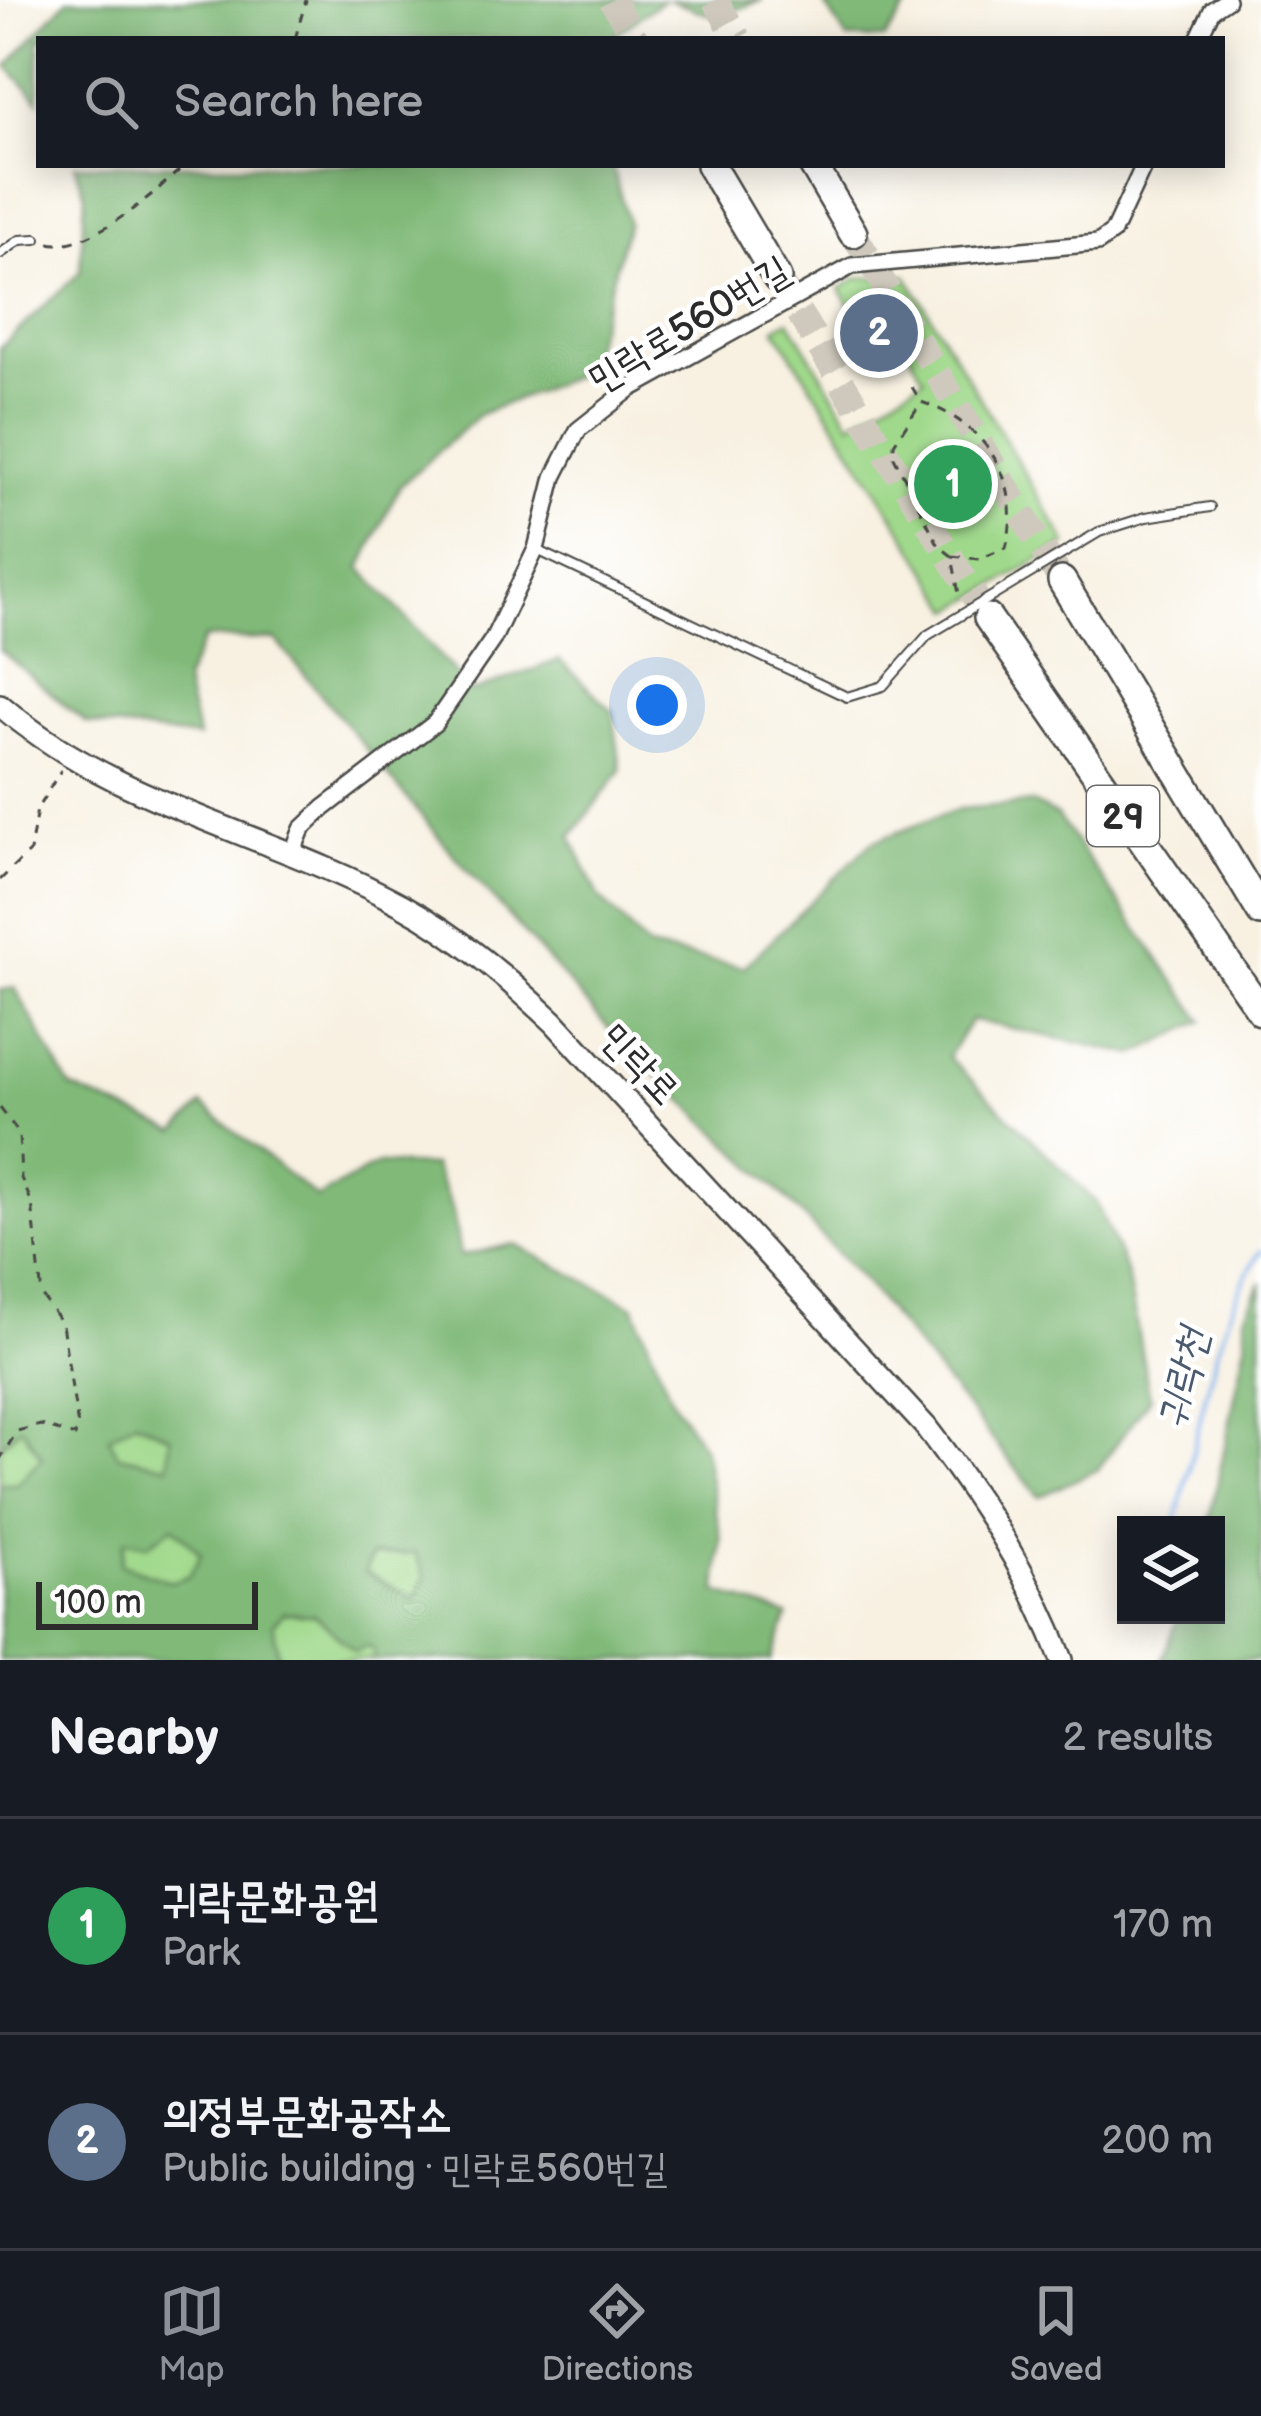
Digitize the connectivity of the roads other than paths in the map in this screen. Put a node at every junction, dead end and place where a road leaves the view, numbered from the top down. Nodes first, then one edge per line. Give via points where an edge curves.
1 (1227, 0) edge
2 (1199, 36) edge
3 (712, 168) edge
4 (815, 168) edge
5 (1143, 168) edge
6 (854, 233) tunnel mouth
7 (36, 239) road end
8 (0, 254) edge
9 (777, 278) tunnel mouth
10 (1210, 507) dead end
11 (536, 549) junction
12 (1063, 581) tunnel mouth
13 (975, 615) junction
14 (0, 705) edge
15 (291, 856) junction
16 (1261, 912) edge
17 (1261, 1011) edge
18 (1062, 1660) edge

1 - 2 street
3 - 9 highway
4 - 6 highway
5 - 11 street, 민락로560번길 via 1113,232 1098,244 853,266 630,389 578,430 554,477
7 - 8 lane
10 - 13 lane via 1099,532
11 - 13 lane via 847,697 883,686 928,635
11 - 15 street, 민락로560번길 via 493,639 435,723 324,808 302,829
12 - 16 highway, 29
13 - 17 highway, 29
14 - 15 main road, 민락로 via 127,790
15 - 18 main road, 민락로 via 442,930 554,1022 925,1426 1012,1552

